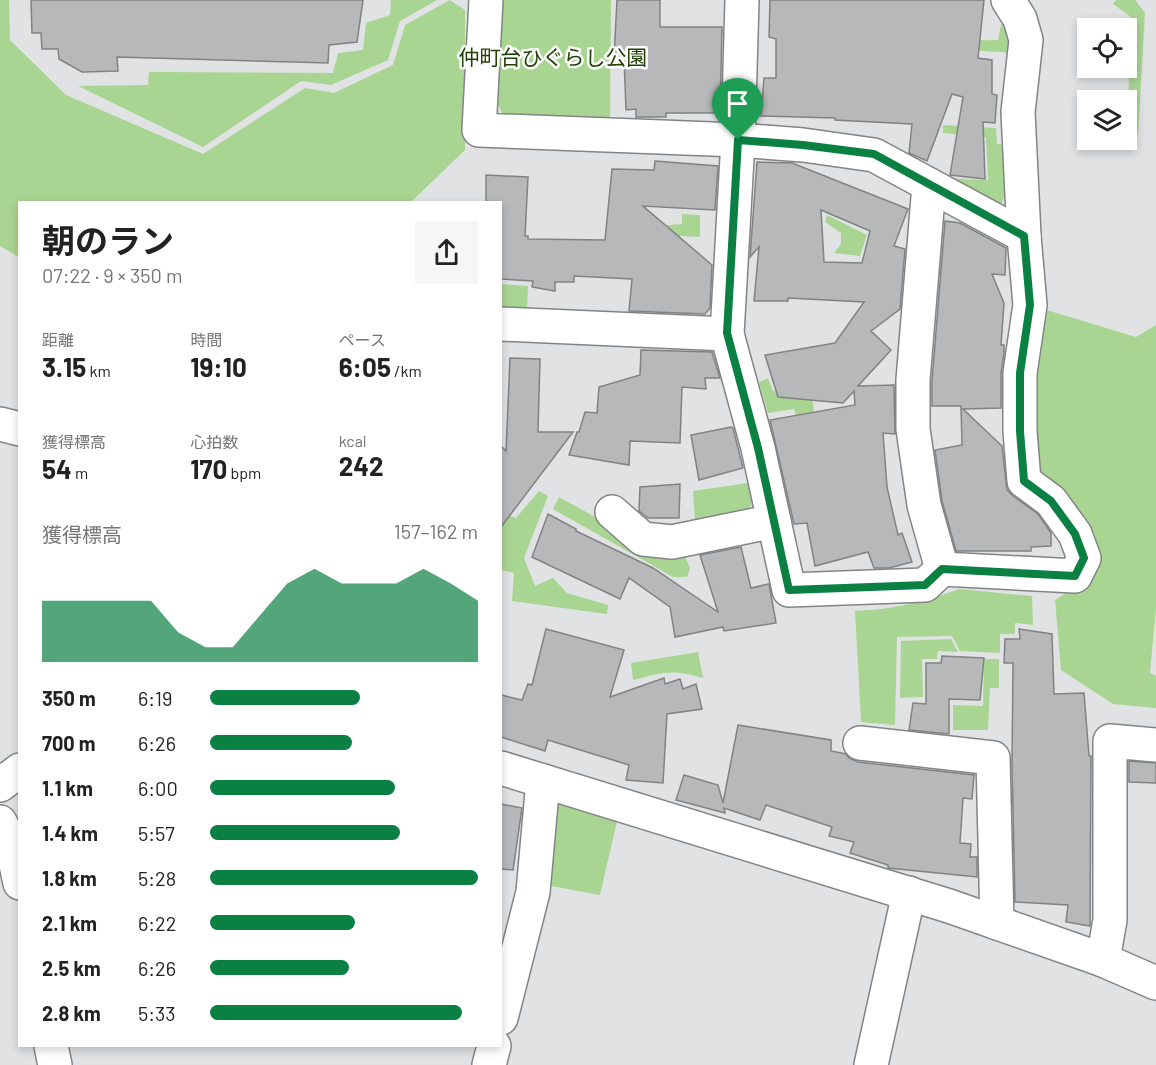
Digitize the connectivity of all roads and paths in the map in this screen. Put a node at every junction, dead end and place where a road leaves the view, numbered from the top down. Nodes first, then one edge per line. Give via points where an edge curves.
1 (486, 0) edge
2 (741, 0) edge
3 (1008, 0) edge
4 (738, 140) junction
5 (929, 185) junction
6 (1024, 236) junction
7 (502, 324) edge
8 (727, 333) junction
9 (0, 424) edge
10 (18, 428) edge
11 (612, 512) dead end
12 (774, 520) junction
13 (942, 569) junction
14 (860, 743) dead end
15 (1156, 745) edge
16 (502, 768) edge
17 (18, 772) edge
18 (543, 782) junction
19 (0, 785) edge
20 (0, 822) edge
21 (18, 874) edge
22 (909, 893) junction
23 (997, 923) junction
24 (1103, 960) junction
25 (1156, 983) edge
26 (502, 1014) edge
27 (51, 1047) edge
28 (494, 1047) edge
29 (55, 1065) edge
30 (489, 1065) edge
31 (871, 1065) edge

1 - 4 street via 476,143
2 - 4 street
3 - 6 street via 1020,19 1026,40 1018,112
4 - 5 street via 874,154
4 - 8 street
5 - 6 street
5 - 13 street via 913,380 913,429 924,504
6 - 13 street via 1030,305 1020,373 1024,481 1051,501 1075,534 1084,558 1075,576
7 - 8 street
8 - 12 street
9 - 10 street
11 - 12 street via 643,539 672,542
12 - 13 street via 789,590 925,585
14 - 23 street via 993,758
15 - 24 street via 1110,741 1110,920
16 - 18 street
17 - 19 street
18 - 22 street
18 - 26 street via 533,892
20 - 21 street via 12,846
22 - 23 street
22 - 31 street
23 - 24 street
24 - 25 street
27 - 29 street
28 - 30 street

